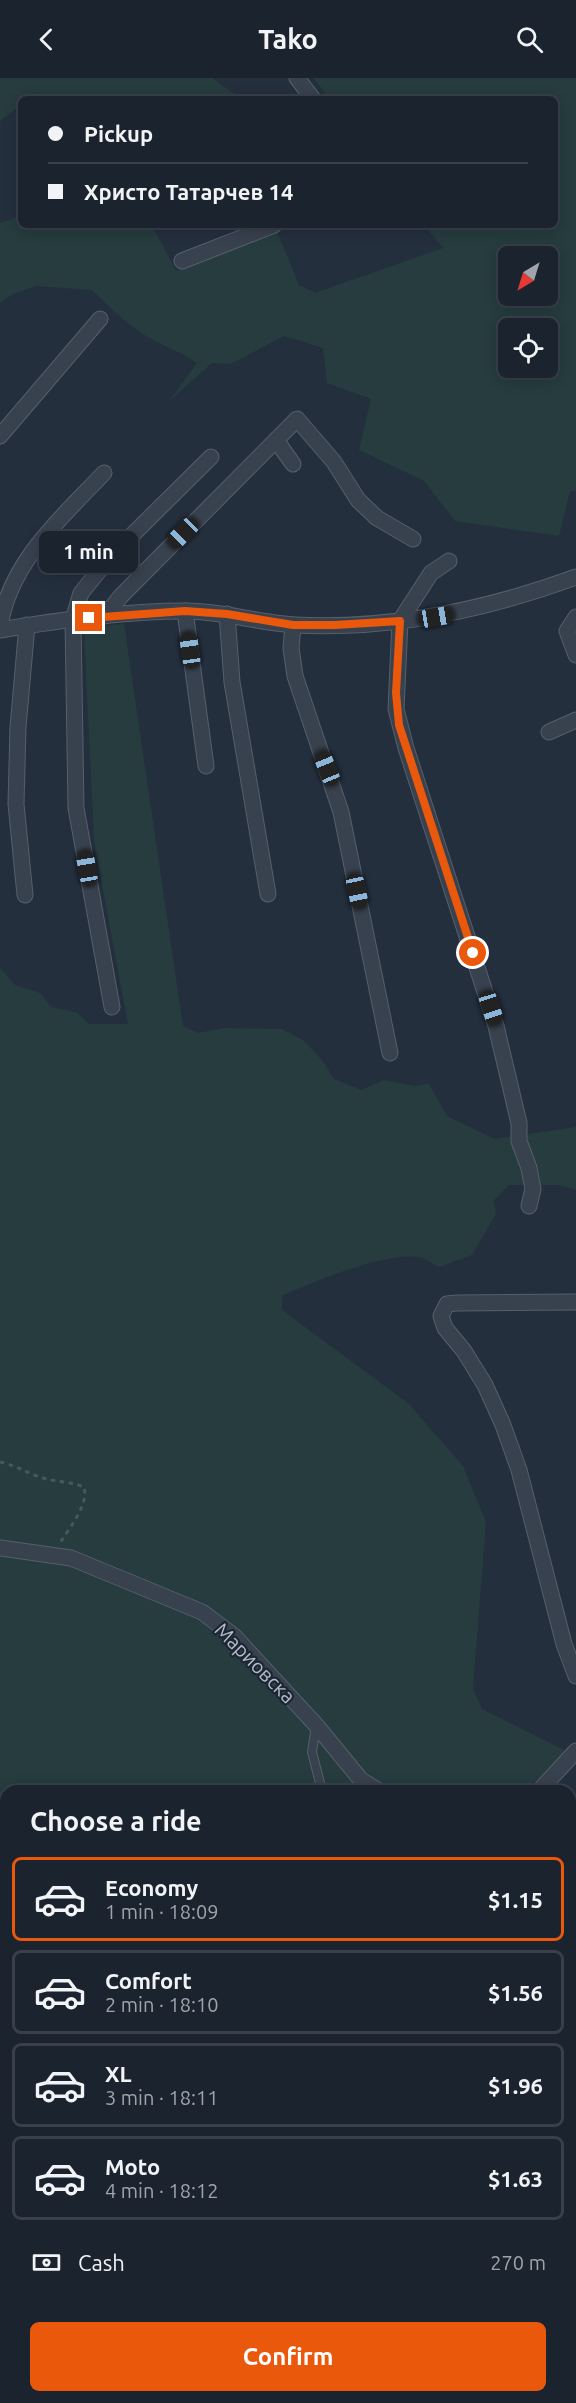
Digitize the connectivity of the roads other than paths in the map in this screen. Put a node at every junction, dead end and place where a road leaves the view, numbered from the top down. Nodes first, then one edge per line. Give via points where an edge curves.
1 (297, 78) edge
2 (311, 96) edge
3 (266, 228) edge
4 (182, 261) dead end
5 (100, 319) dead end
6 (0, 436) edge
7 (276, 440) junction
8 (211, 457) dead end
9 (293, 464) dead end
10 (104, 473) dead end
11 (412, 539) dead end
12 (449, 561) dead end
13 (576, 577) edge
14 (185, 611) junction
15 (227, 614) junction
16 (105, 616) junction
17 (576, 617) edge
18 (73, 620) junction
19 (400, 621) junction
20 (293, 625) junction
21 (27, 626) junction
22 (0, 628) edge
23 (576, 655) edge
24 (576, 720) edge
25 (549, 732) dead end
26 (206, 766) dead end
27 (268, 894) dead end
28 (25, 895) dead end
29 (112, 1007) dead end
30 (390, 1053) dead end
31 (529, 1206) dead end
32 (576, 1302) edge
33 (0, 1548) edge
34 (576, 1676) edge
35 (316, 1725) junction
36 (576, 1751) edge
37 (320, 1785) edge
38 (369, 1785) edge
39 (545, 1785) edge

1 - 2 street
3 - 4 street
5 - 6 street
7 - 9 street
7 - 11 street via 297,419 334,462 358,500 377,518
7 - 16 street
8 - 18 street via 111,555 81,593
10 - 22 street via 50,529 24,563 8,596
12 - 19 street via 431,573
13 - 19 street via 462,612
14 - 15 street
14 - 16 street
14 - 26 street
15 - 20 street
15 - 27 street via 232,682
16 - 18 street
17 - 23 street via 567,631
18 - 21 street
18 - 29 street via 76,808
19 - 20 street
19 - 31 street via 396,693 399,725 496,1026 519,1123 519,1141 533,1189
20 - 30 street via 295,676 341,812
21 - 22 street
21 - 28 street via 16,804
24 - 25 street
32 - 34 street via 447,1304 441,1316 445,1328 485,1385 503,1425
33 - 35 street, Мариовска via 71,1558 202,1612 234,1636
35 - 37 lane via 312,1752
35 - 38 street, Мариовска
36 - 39 street

